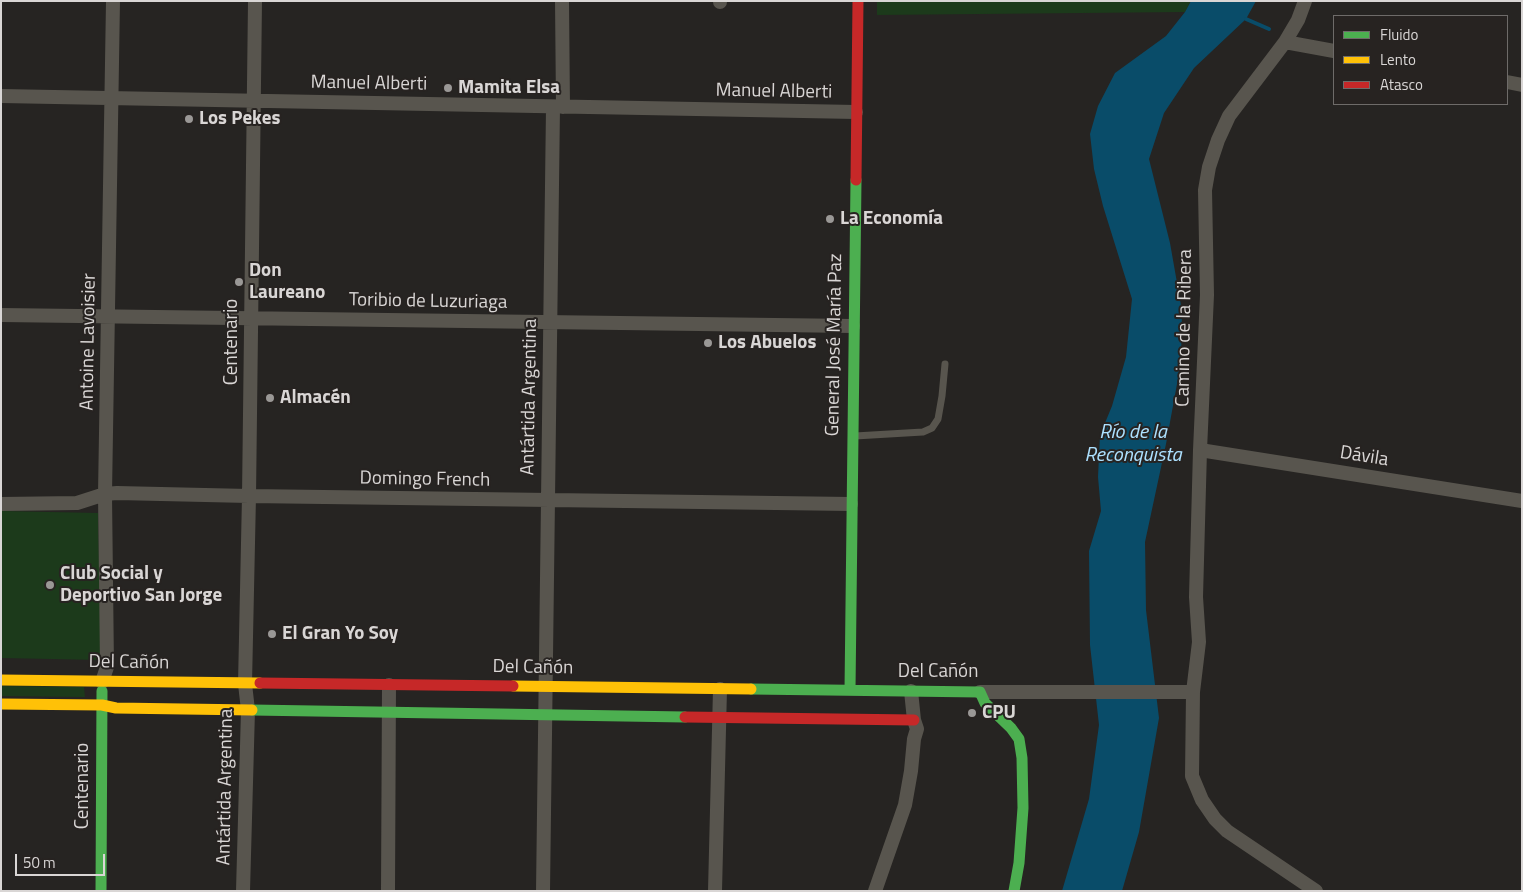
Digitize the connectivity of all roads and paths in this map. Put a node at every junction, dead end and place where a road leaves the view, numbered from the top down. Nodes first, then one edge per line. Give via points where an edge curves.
1 (113, 1) edge
2 (255, 1) edge
3 (562, 1) edge
4 (858, 1) edge
5 (1305, 1) edge
6 (1284, 42) junction
7 (1333, 51) edge
8 (1508, 82) edge
9 (1522, 85) edge
10 (1, 96) edge
11 (111, 98) junction
12 (254, 101) junction
13 (558, 107) junction
14 (856, 112) junction
15 (1, 314) edge
16 (108, 316) junction
17 (252, 318) junction
18 (550, 322) junction
19 (853, 326) junction
20 (945, 364) dead end
21 (852, 436) junction
22 (1200, 450) junction
23 (105, 494) junction
24 (249, 496) junction
25 (548, 500) junction
26 (1522, 501) edge
27 (1, 504) edge
28 (851, 504) junction
29 (1, 680) edge
30 (102, 682) junction
31 (245, 684) junction
32 (389, 686) junction
33 (545, 687) junction
34 (720, 689) junction
35 (850, 690) junction
36 (911, 691) junction
37 (980, 692) junction
38 (1194, 692) junction
39 (1, 704) edge
40 (102, 705) junction
41 (248, 710) junction
42 (389, 713) junction
43 (545, 715) junction
44 (719, 718) junction
45 (914, 720) junction
46 (101, 891) edge
47 (243, 891) edge
48 (388, 891) edge
49 (543, 891) edge
50 (715, 891) edge
51 (875, 891) edge
52 (1014, 891) edge
53 (1316, 891) edge

1 - 11 street, Antoine Lavoisier
2 - 12 street, Centenario
3 - 13 street, Antártida Argentina
4 - 14 street, General José María Paz
5 - 6 street, Camino de la Ribera
6 - 7 street
6 - 22 street, Camino de la Ribera via 1229,116 1209,167 1205,190 1207,295
8 - 9 street
10 - 11 street, Manuel Alberti
11 - 12 street, Manuel Alberti
11 - 16 street, Antoine Lavoisier
12 - 13 street, Manuel Alberti
12 - 17 street, Centenario
13 - 14 street, Manuel Alberti
13 - 18 street, Antártida Argentina
14 - 19 street, General José María Paz
15 - 16 street, Toribio de Luzuriaga
16 - 17 street, Toribio de Luzuriaga
16 - 23 street, Antoine Lavoisier
17 - 18 street, Toribio de Luzuriaga
17 - 24 street, Centenario
18 - 19 street, Toribio de Luzuriaga
18 - 25 street, Antártida Argentina
19 - 21 street, General José María Paz
20 - 21 lane via 938,419 932,428 923,432
21 - 28 street, General José María Paz
22 - 26 street, Dávila
22 - 38 street, Camino de la Ribera via 1196,597 1199,642
23 - 24 street, Domingo French
23 - 27 street, Domingo French via 77,503
23 - 30 street, Antoine Lavoisier via 107,667
24 - 25 street, Domingo French
24 - 31 street, Centenario
25 - 28 street, Domingo French
25 - 33 street, Antártida Argentina
28 - 35 street, General José María Paz
29 - 30 street, Del Cañón
30 - 31 street, Del Cañón
30 - 40 street, Centenario
31 - 32 street, Del Cañón
31 - 41 street, Antártida Argentina
32 - 33 street, Del Cañón
32 - 42 street
33 - 34 street, Del Cañón
33 - 43 street, Antártida Argentina
34 - 35 street, Del Cañón
34 - 44 street
35 - 36 street, Del Cañón
36 - 37 street, Del Cañón
36 - 45 street
37 - 38 street, Del Cañón
37 - 52 street via 985,703 1019,739 1023,808
38 - 53 street, Camino de la Ribera via 1192,776 1202,800 1227,831
39 - 40 street
40 - 41 street via 116,708
40 - 46 street, Centenario
41 - 42 street
41 - 47 street, Antártida Argentina
42 - 43 street
42 - 48 street
43 - 44 street
43 - 49 street, Antártida Argentina
44 - 45 street
44 - 50 street
45 - 51 street via 917,730 905,805

